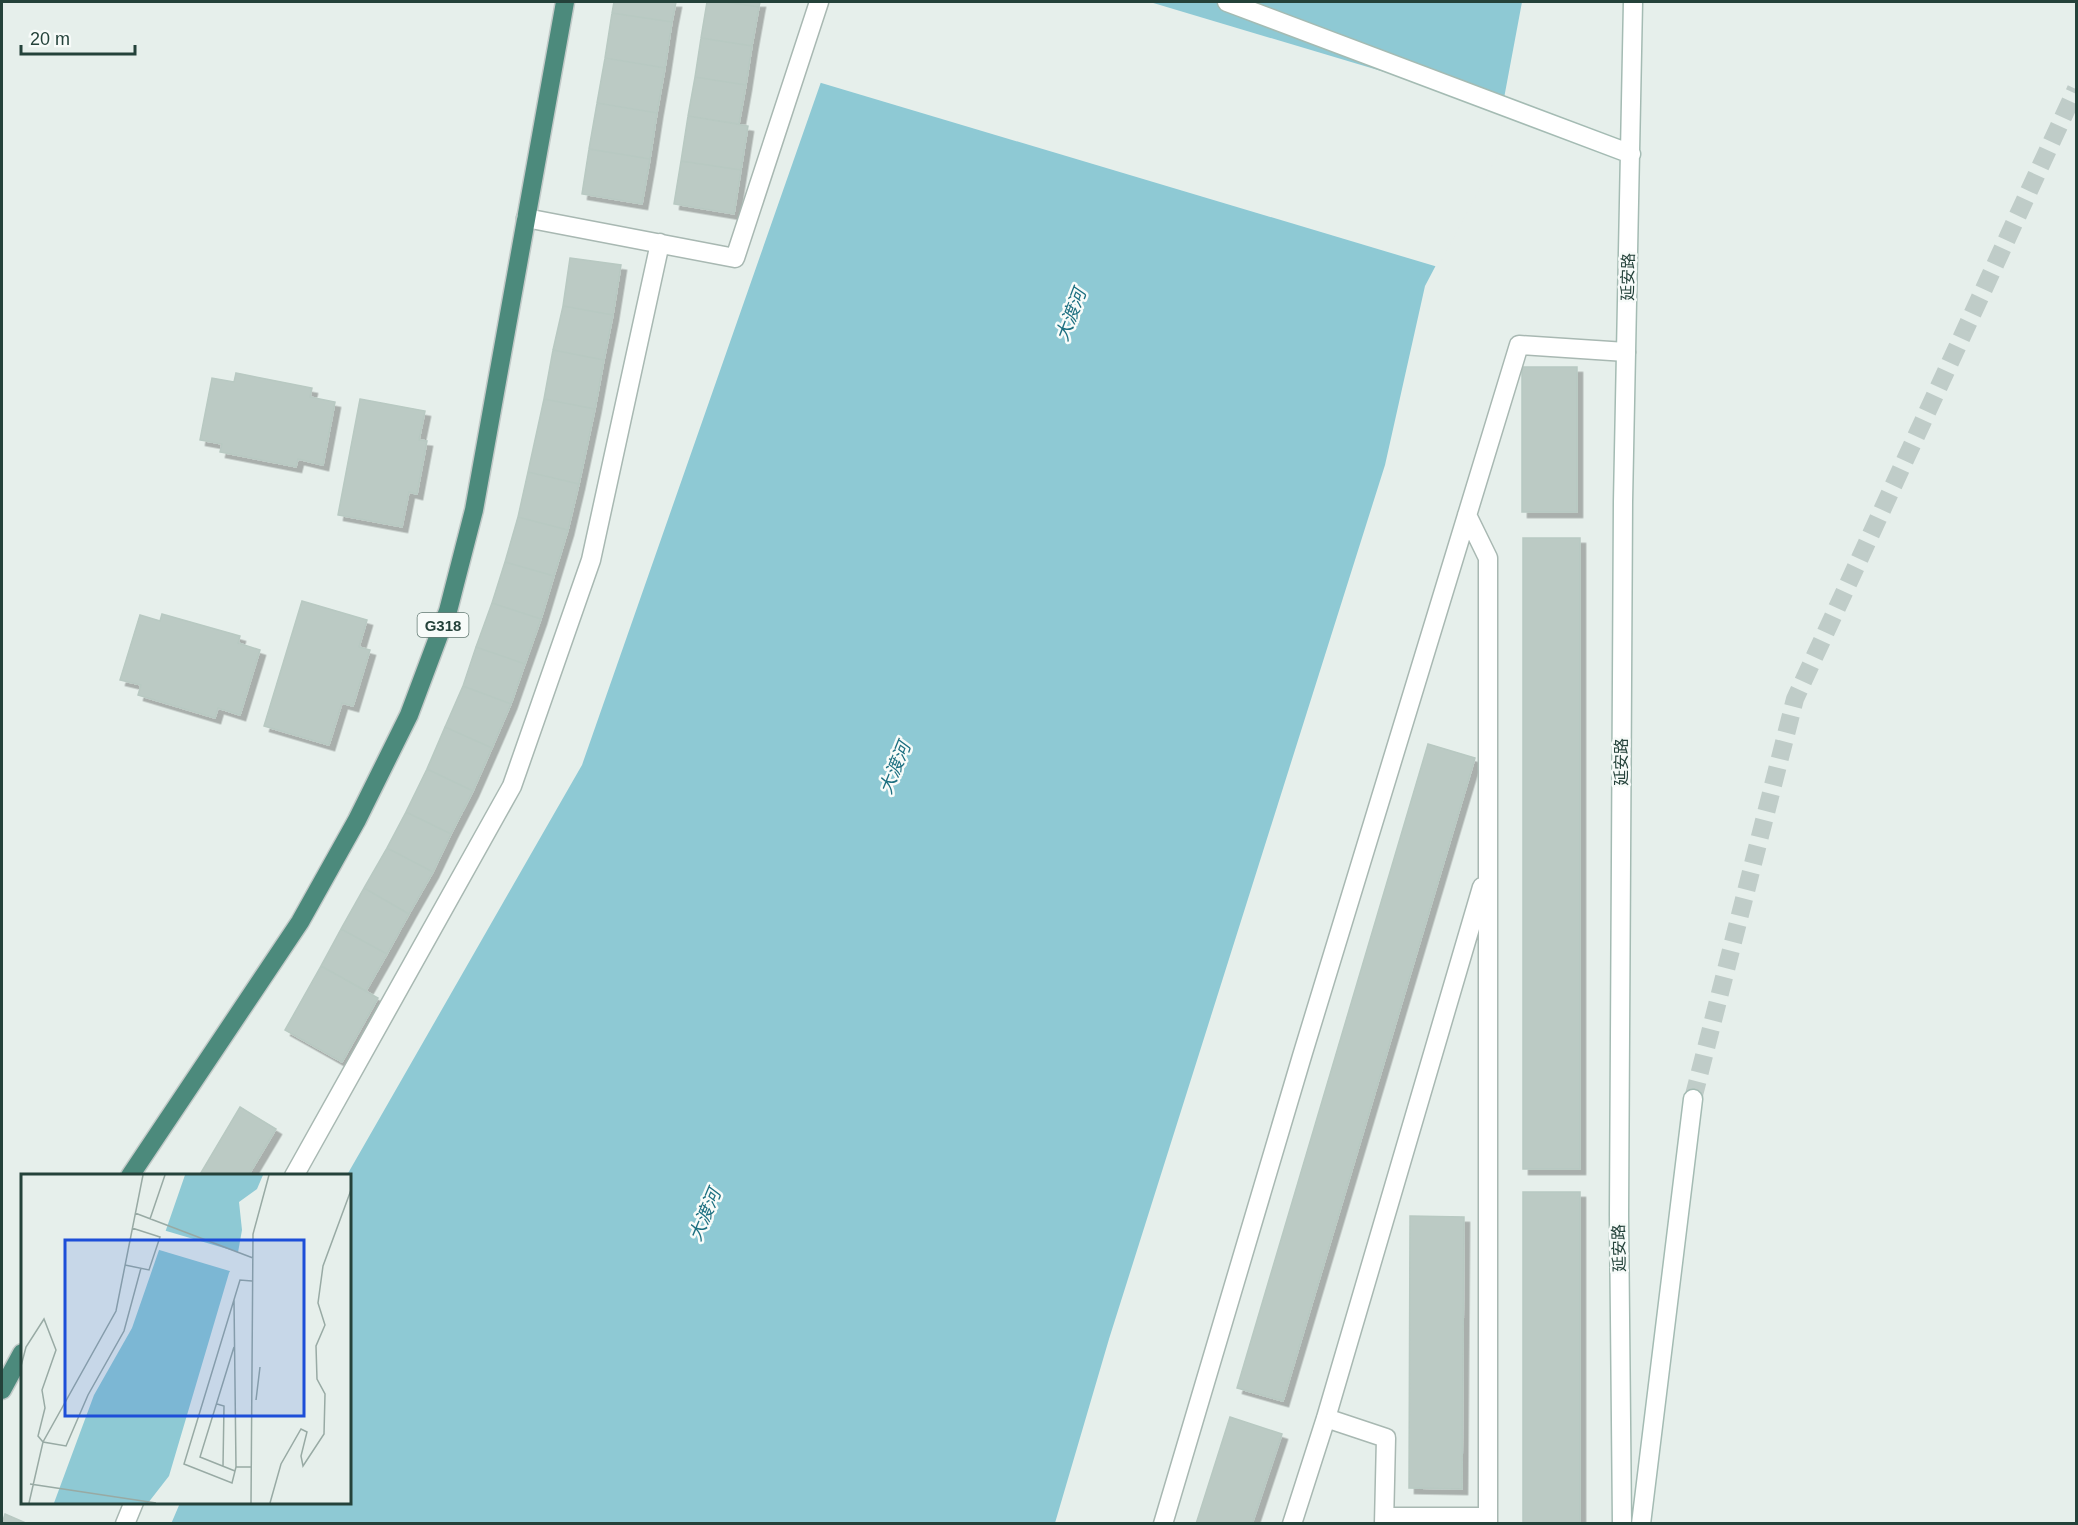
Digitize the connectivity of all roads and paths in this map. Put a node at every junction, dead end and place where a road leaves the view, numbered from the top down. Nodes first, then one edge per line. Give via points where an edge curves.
1 (565, 2) edge
2 (819, 2) edge
3 (1227, 2) edge
4 (1633, 2) edge
5 (1631, 154) junction
6 (526, 218) junction
7 (660, 243) junction
8 (1626, 352) junction
9 (1467, 515) junction
10 (1488, 868) junction
11 (1693, 1099) tunnel mouth
12 (131, 1174) edge
13 (295, 1174) edge
14 (21, 1355) edge
15 (2, 1390) edge
16 (1326, 1418) junction
17 (134, 1504) edge
18 (1384, 1520) edge
19 (1488, 1520) edge
20 (125, 1524) edge
21 (1163, 1524) edge
22 (1292, 1524) edge
23 (1622, 1524) edge
24 (1641, 1524) edge

1 - 6 highway, G318
2 - 7 main road via 735,258
3 - 5 main road
4 - 5 main road, 延安路
5 - 8 main road, 延安路
6 - 7 main road
6 - 12 highway, G318 via 474,510 448,611 409,715 300,922
7 - 13 main road via 591,560 512,786
8 - 9 main road via 1519,345
8 - 23 main road, 延安路 via 1619,1203
9 - 10 main road via 1488,558
9 - 21 main road
10 - 16 main road
10 - 19 main road
11 - 24 main road
14 - 15 highway
16 - 18 main road via 1386,1438
16 - 22 main road
17 - 20 main road
18 - 19 main road

